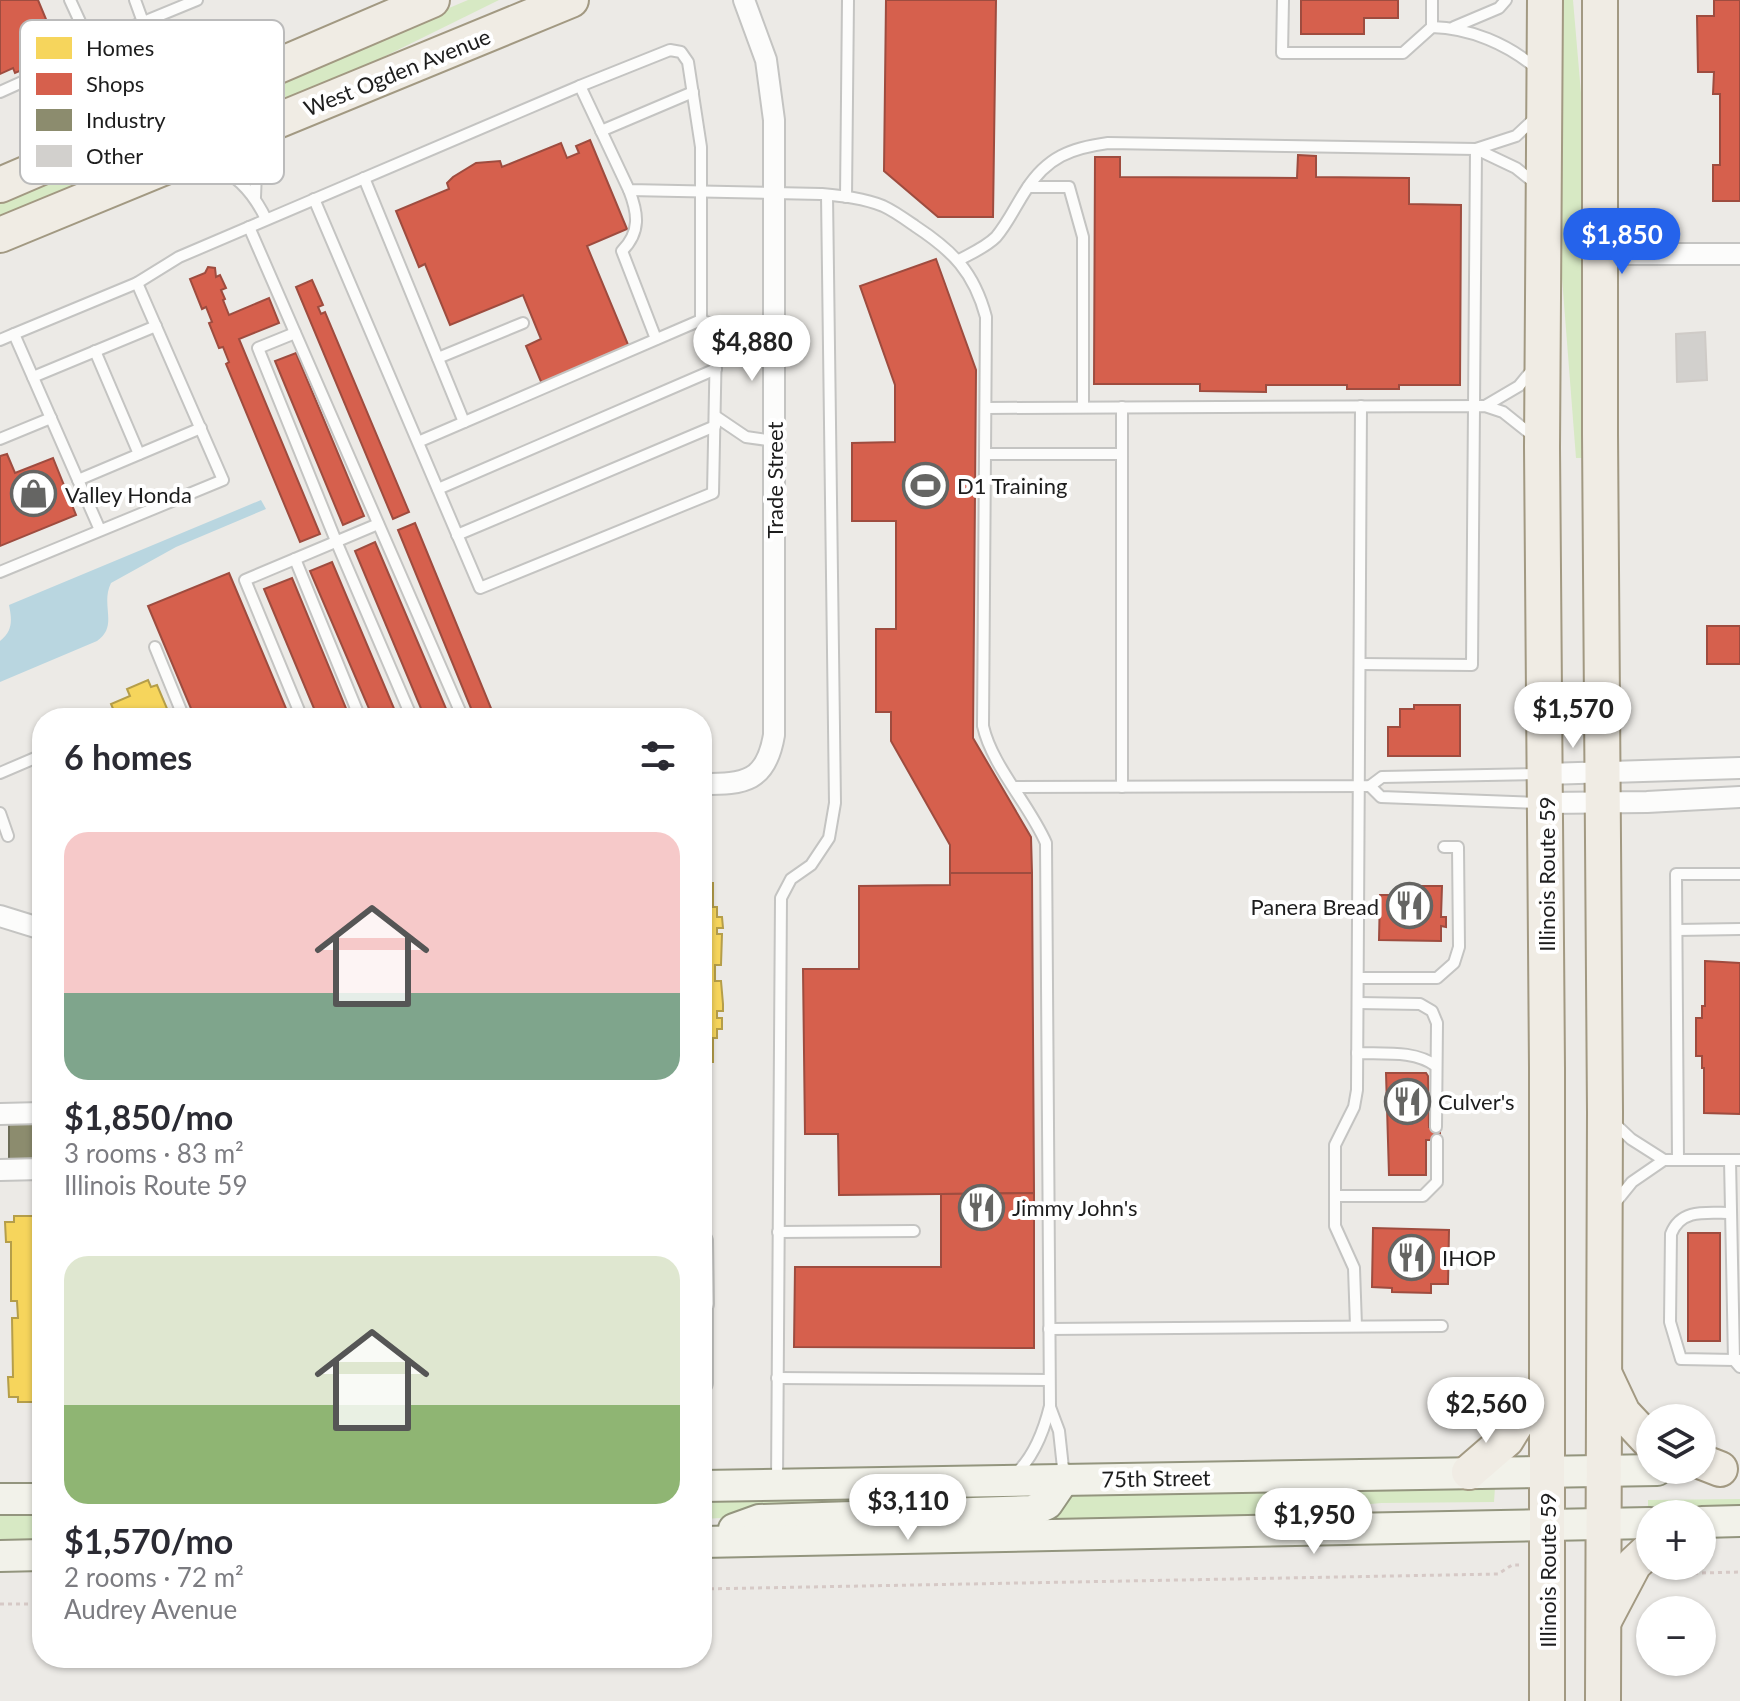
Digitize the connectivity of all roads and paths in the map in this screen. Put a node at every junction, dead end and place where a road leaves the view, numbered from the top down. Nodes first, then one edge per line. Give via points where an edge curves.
1 (70, 0) edge
2 (135, 0) edge
3 (197, 0) edge
4 (432, 0) edge
5 (571, 0) edge
6 (744, 0) edge
7 (848, 0) edge
8 (1283, 0) edge
9 (1432, 0) edge
10 (1506, 0) edge
11 (1545, 0) edge
12 (1600, 0) edge
13 (175, 4) edge
14 (79, 20) edge
15 (142, 20) edge
16 (147, 20) edge
17 (1432, 27) junction
18 (1454, 27) junction
19 (284, 63) edge
20 (20, 83) edge
21 (580, 86) junction
22 (1544, 90) junction
23 (0, 92) edge
24 (693, 92) junction
25 (284, 118) edge
26 (601, 131) junction
27 (1476, 149) junction
28 (20, 176) edge
29 (364, 178) junction
30 (124, 184) edge
31 (241, 184) edge
32 (256, 184) edge
33 (0, 185) edge
34 (1028, 187) junction
35 (629, 190) junction
36 (700, 192) junction
37 (774, 195) junction
38 (827, 195) junction
39 (255, 197) junction
40 (846, 197) junction
41 (1543, 197) junction
42 (314, 199) junction
43 (266, 219) junction
44 (249, 227) junction
45 (0, 235) edge
46 (1601, 254) junction
47 (1740, 254) edge
48 (959, 260) junction
49 (137, 283) junction
50 (701, 320) junction
51 (523, 323) dead end
52 (156, 326) junction
53 (295, 333) junction
54 (14, 334) junction
55 (656, 339) junction
56 (0, 340) edge
57 (1542, 350) junction
58 (95, 351) junction
59 (438, 358) junction
60 (716, 369) junction
61 (33, 377) junction
62 (1361, 406) junction
63 (1479, 406) junction
64 (1083, 407) junction
65 (1122, 407) junction
66 (986, 408) junction
67 (51, 418) junction
68 (715, 421) junction
69 (464, 422) junction
70 (201, 428) junction
71 (0, 439) edge
72 (774, 441) junction
73 (418, 442) junction
74 (1542, 447) junction
75 (139, 454) junction
76 (986, 454) junction
77 (1122, 454) junction
78 (78, 480) junction
79 (438, 489) junction
80 (378, 524) junction
81 (100, 530) junction
82 (457, 535) junction
83 (336, 541) junction
84 (295, 559) junction
85 (0, 572) edge
86 (155, 647) dead end
87 (1360, 664) junction
88 (180, 708) edge
89 (298, 708) edge
90 (356, 708) edge
91 (408, 708) edge
92 (459, 708) edge
93 (32, 763) edge
94 (1740, 768) edge
95 (0, 773) edge
96 (712, 784) edge
97 (1365, 786) junction
98 (1015, 787) junction
99 (1122, 787) junction
100 (1602, 787) junction
101 (1545, 788) junction
102 (1740, 797) edge
103 (0, 813) edge
104 (8, 836) dead end
105 (1444, 847) dead end
106 (1740, 874) edge
107 (0, 916) edge
108 (32, 926) edge
109 (1740, 929) edge
110 (1677, 930) junction
111 (1358, 978) junction
112 (1358, 1003) junction
113 (1357, 1053) junction
114 (1436, 1066) junction
115 (1605, 1112) junction
116 (32, 1113) edge
117 (0, 1114) edge
118 (1436, 1127) dead end
119 (1437, 1140) dead end
120 (1664, 1160) junction
121 (1678, 1160) junction
122 (1735, 1160) edge
123 (32, 1169) edge
124 (0, 1170) edge
125 (1335, 1196) junction
126 (1731, 1213) junction
127 (1605, 1226) junction
128 (914, 1231) dead end
129 (778, 1232) junction
130 (1356, 1326) junction
131 (1442, 1326) dead end
132 (1049, 1329) junction
133 (1738, 1363) edge
134 (1603, 1372) junction
135 (777, 1378) junction
136 (1049, 1380) junction
137 (1547, 1397) junction
138 (1050, 1406) junction
139 (1636, 1427) edge
140 (1636, 1470) edge
141 (1603, 1471) junction
142 (1469, 1472) junction
143 (1547, 1472) junction
144 (1064, 1479) junction
145 (1007, 1481) junction
146 (778, 1485) junction
147 (712, 1486) edge
148 (0, 1499) edge
149 (32, 1499) edge
150 (1740, 1521) edge
151 (1716, 1522) edge
152 (1636, 1523) edge
153 (1546, 1524) junction
154 (1603, 1524) junction
155 (712, 1537) edge
156 (712, 1541) edge
157 (32, 1555) edge
158 (0, 1556) edge
159 (1636, 1564) edge
160 (1512, 1565) dead end
161 (1716, 1569) edge
162 (1740, 1572) edge
163 (712, 1589) edge
164 (0, 1604) edge
165 (32, 1604) edge
166 (1603, 1623) junction
167 (1547, 1701) edge
168 (1603, 1701) edge

1 - 14 lane
2 - 15 lane
3 - 13 lane
4 - 19 main road
5 - 25 main road, West Ogden Avenue
6 - 37 street, Trade Street via 772,91
7 - 40 lane
8 - 17 lane via 1282,53 1403,53
9 - 17 lane
10 - 18 lane
11 - 22 main road, Illinois Route 59
12 - 46 main road
13 - 16 lane
17 - 18 lane
18 - 22 lane via 1509,47
20 - 23 lane
21 - 24 lane via 670,50 681,52 688,62
21 - 26 lane
21 - 29 lane
22 - 27 lane via 1529,126
22 - 41 main road, Illinois Route 59
24 - 26 lane
24 - 36 lane via 701,147
26 - 35 lane
27 - 34 lane via 1108,143 1079,147 1052,161
27 - 41 lane via 1516,168
27 - 63 lane
28 - 33 main road
29 - 42 lane
29 - 59 lane
30 - 45 main road, West Ogden Avenue
31 - 39 lane
32 - 39 lane
34 - 48 lane via 996,236
34 - 64 lane via 1069,187 1083,237
35 - 36 lane
35 - 55 lane via 636,225 622,251
36 - 37 lane
36 - 50 lane
37 - 38 lane
37 - 72 street, Trade Street
38 - 40 lane
38 - 129 lane via 835,803 829,838 811,865 791,879 781,898
39 - 43 lane
40 - 48 lane via 883,206
41 - 57 main road, Illinois Route 59
42 - 43 lane
42 - 73 lane
43 - 44 lane
44 - 49 lane via 179,257
44 - 53 lane
46 - 47 street
46 - 100 main road
48 - 66 lane via 980,293 986,317
49 - 52 lane
49 - 54 lane
50 - 55 lane
50 - 60 lane via 711,324
51 - 59 lane
52 - 58 lane
52 - 70 lane
53 - 80 lane
53 - 83 lane via 258,348
54 - 56 lane
54 - 61 lane
55 - 69 lane
57 - 63 lane via 1519,386
57 - 74 main road, Illinois Route 59
58 - 61 lane
58 - 75 lane
59 - 69 lane
60 - 68 lane
60 - 79 lane
61 - 67 lane
62 - 63 lane
62 - 65 lane
62 - 87 lane
63 - 74 lane via 1517,422
63 - 87 lane via 1472,665
64 - 65 lane
64 - 66 lane
65 - 77 lane
66 - 76 lane
67 - 71 lane
67 - 78 lane
68 - 72 lane via 746,437
68 - 82 lane
68 - 82 lane via 713,493 480,588
69 - 73 lane
70 - 75 lane
70 - 81 lane via 223,480
72 - 96 street, Trade Street via 772,750 763,770 745,782
73 - 79 lane
74 - 101 main road, Illinois Route 59
75 - 78 lane
76 - 77 lane
76 - 98 lane via 983,726
77 - 99 lane
78 - 81 lane
79 - 82 lane
80 - 83 lane
80 - 92 lane
81 - 85 lane
83 - 84 lane
83 - 91 lane
84 - 89 lane via 245,580
84 - 90 lane
86 - 88 lane
87 - 97 lane
93 - 95 lane
94 - 100 street
97 - 99 lane
97 - 101 lane via 1382,777
97 - 101 lane via 1381,797
97 - 111 lane
98 - 99 lane
98 - 132 lane via 1046,843
100 - 101 street
100 - 101 street
100 - 102 street
100 - 115 main road
101 - 137 main road, Illinois Route 59
103 - 104 lane
105 - 111 lane via 1458,847 1459,947 1454,963 1437,978
106 - 110 lane via 1676,874
107 - 108 street
109 - 110 lane
110 - 121 lane
111 - 112 lane
112 - 113 lane
112 - 114 lane via 1420,1004 1432,1011 1437,1023
113 - 114 lane via 1412,1055
113 - 125 lane via 1354,1107 1335,1145
114 - 118 lane
115 - 120 lane via 1631,1139
115 - 127 main road
116 - 117 street
119 - 125 lane via 1437,1182 1423,1196
120 - 121 lane
120 - 127 lane via 1632,1182 1616,1200
121 - 122 lane
122 - 126 lane
123 - 124 street
125 - 130 lane via 1335,1226 1354,1268
126 - 133 lane
126 - 133 lane via 1684,1215 1675,1223 1670,1322 1681,1359
127 - 134 main road
128 - 129 lane
129 - 135 lane
130 - 131 lane
130 - 132 lane
132 - 136 lane
134 - 139 main road
134 - 141 main road
135 - 136 lane
135 - 146 lane
136 - 138 lane
137 - 142 main road via 1522,1414 1506,1440
137 - 143 main road, Illinois Route 59
138 - 144 lane via 1059,1431
138 - 145 lane via 1032,1451
140 - 141 main road, 75th Street
141 - 143 main road, 75th Street
141 - 154 main road
142 - 143 main road, 75th Street
142 - 144 main road, 75th Street
143 - 153 main road, Illinois Route 59
144 - 145 main road, 75th Street
144 - 155 main road via 1047,1504 1032,1511 759,1520
145 - 146 main road, 75th Street
146 - 147 main road, 75th Street
148 - 149 main road
150 - 151 main road
152 - 154 main road
153 - 154 main road
153 - 156 main road
153 - 167 main road, Illinois Route 59
154 - 166 main road
157 - 158 main road
159 - 166 main road
160 - 163 path via 1498,1574
161 - 162 path
164 - 165 path
166 - 168 main road

